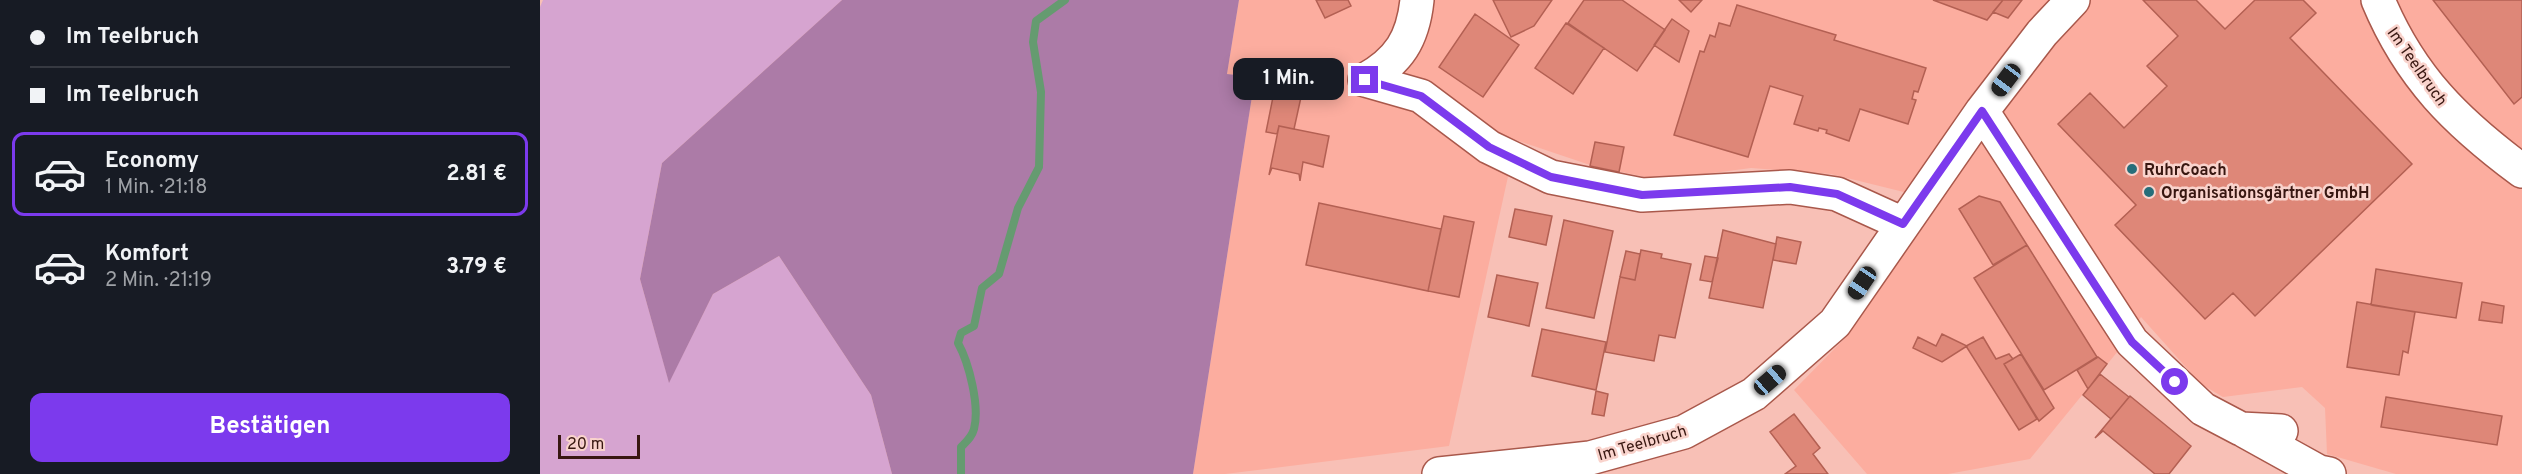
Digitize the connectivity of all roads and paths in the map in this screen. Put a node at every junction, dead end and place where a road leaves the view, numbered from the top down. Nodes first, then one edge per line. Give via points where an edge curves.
1 (1417, 0) edge
2 (2073, 0) edge
3 (2378, 0) edge
4 (1982, 111) junction
5 (2522, 171) edge
6 (1903, 224) junction
7 (2241, 429) junction
8 (2282, 431) dead end
9 (1439, 474) edge
10 (2329, 474) edge

1 - 6 street via 1416,15 1397,57 1387,68 1365,80 1421,96 1489,147 1551,177 1642,195 1790,187 1837,194
2 - 4 street, Im Teelbruch via 2042,33
3 - 5 street, Im Teelbruch via 2393,36 2434,95 2473,134
4 - 6 street, Im Teelbruch
4 - 7 street via 2132,342 2203,409
6 - 9 street, Im Teelbruch via 1835,323 1754,394 1694,427 1590,458
7 - 8 street
7 - 10 street

